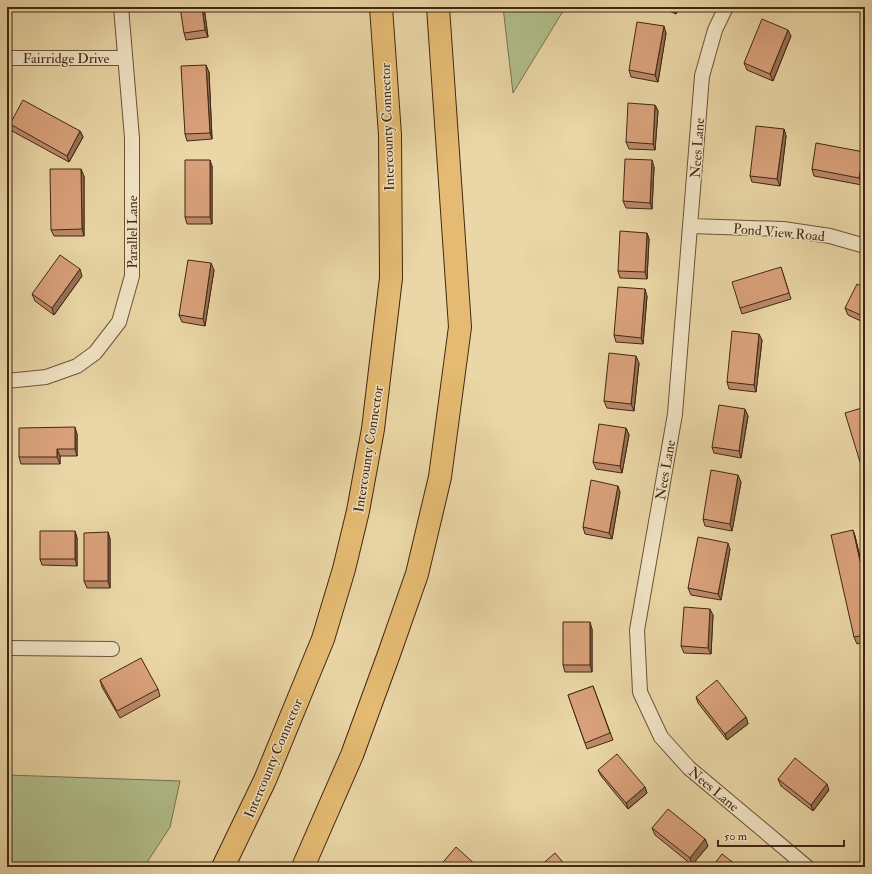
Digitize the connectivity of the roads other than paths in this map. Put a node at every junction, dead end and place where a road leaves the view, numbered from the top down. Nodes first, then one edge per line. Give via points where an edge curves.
1 (121, 7) edge
2 (380, 7) edge
3 (438, 7) edge
4 (726, 7) edge
5 (7, 58) edge
6 (124, 58) junction
7 (691, 226) junction
8 (865, 246) edge
9 (7, 381) edge
10 (7, 648) edge
11 (112, 649) dead end
12 (223, 867) edge
13 (303, 867) edge
14 (807, 867) edge

1 - 6 street, Parallel Lane
2 - 12 highway, Intercounty Connector via 390,135 391,278 374,429 358,512 323,639 265,780
3 - 13 highway via 460,327 440,478 417,574 389,654 352,755
4 - 7 street, Nees Lane via 715,30 702,76
5 - 6 street, Fairridge Drive
6 - 9 street, Parallel Lane via 132,138 132,276 119,322 95,353 77,366 46,377
7 - 8 street, Pond View Road via 783,229 830,236
7 - 14 street, Nees Lane via 675,414 637,630 640,692 661,737 689,768
10 - 11 street

